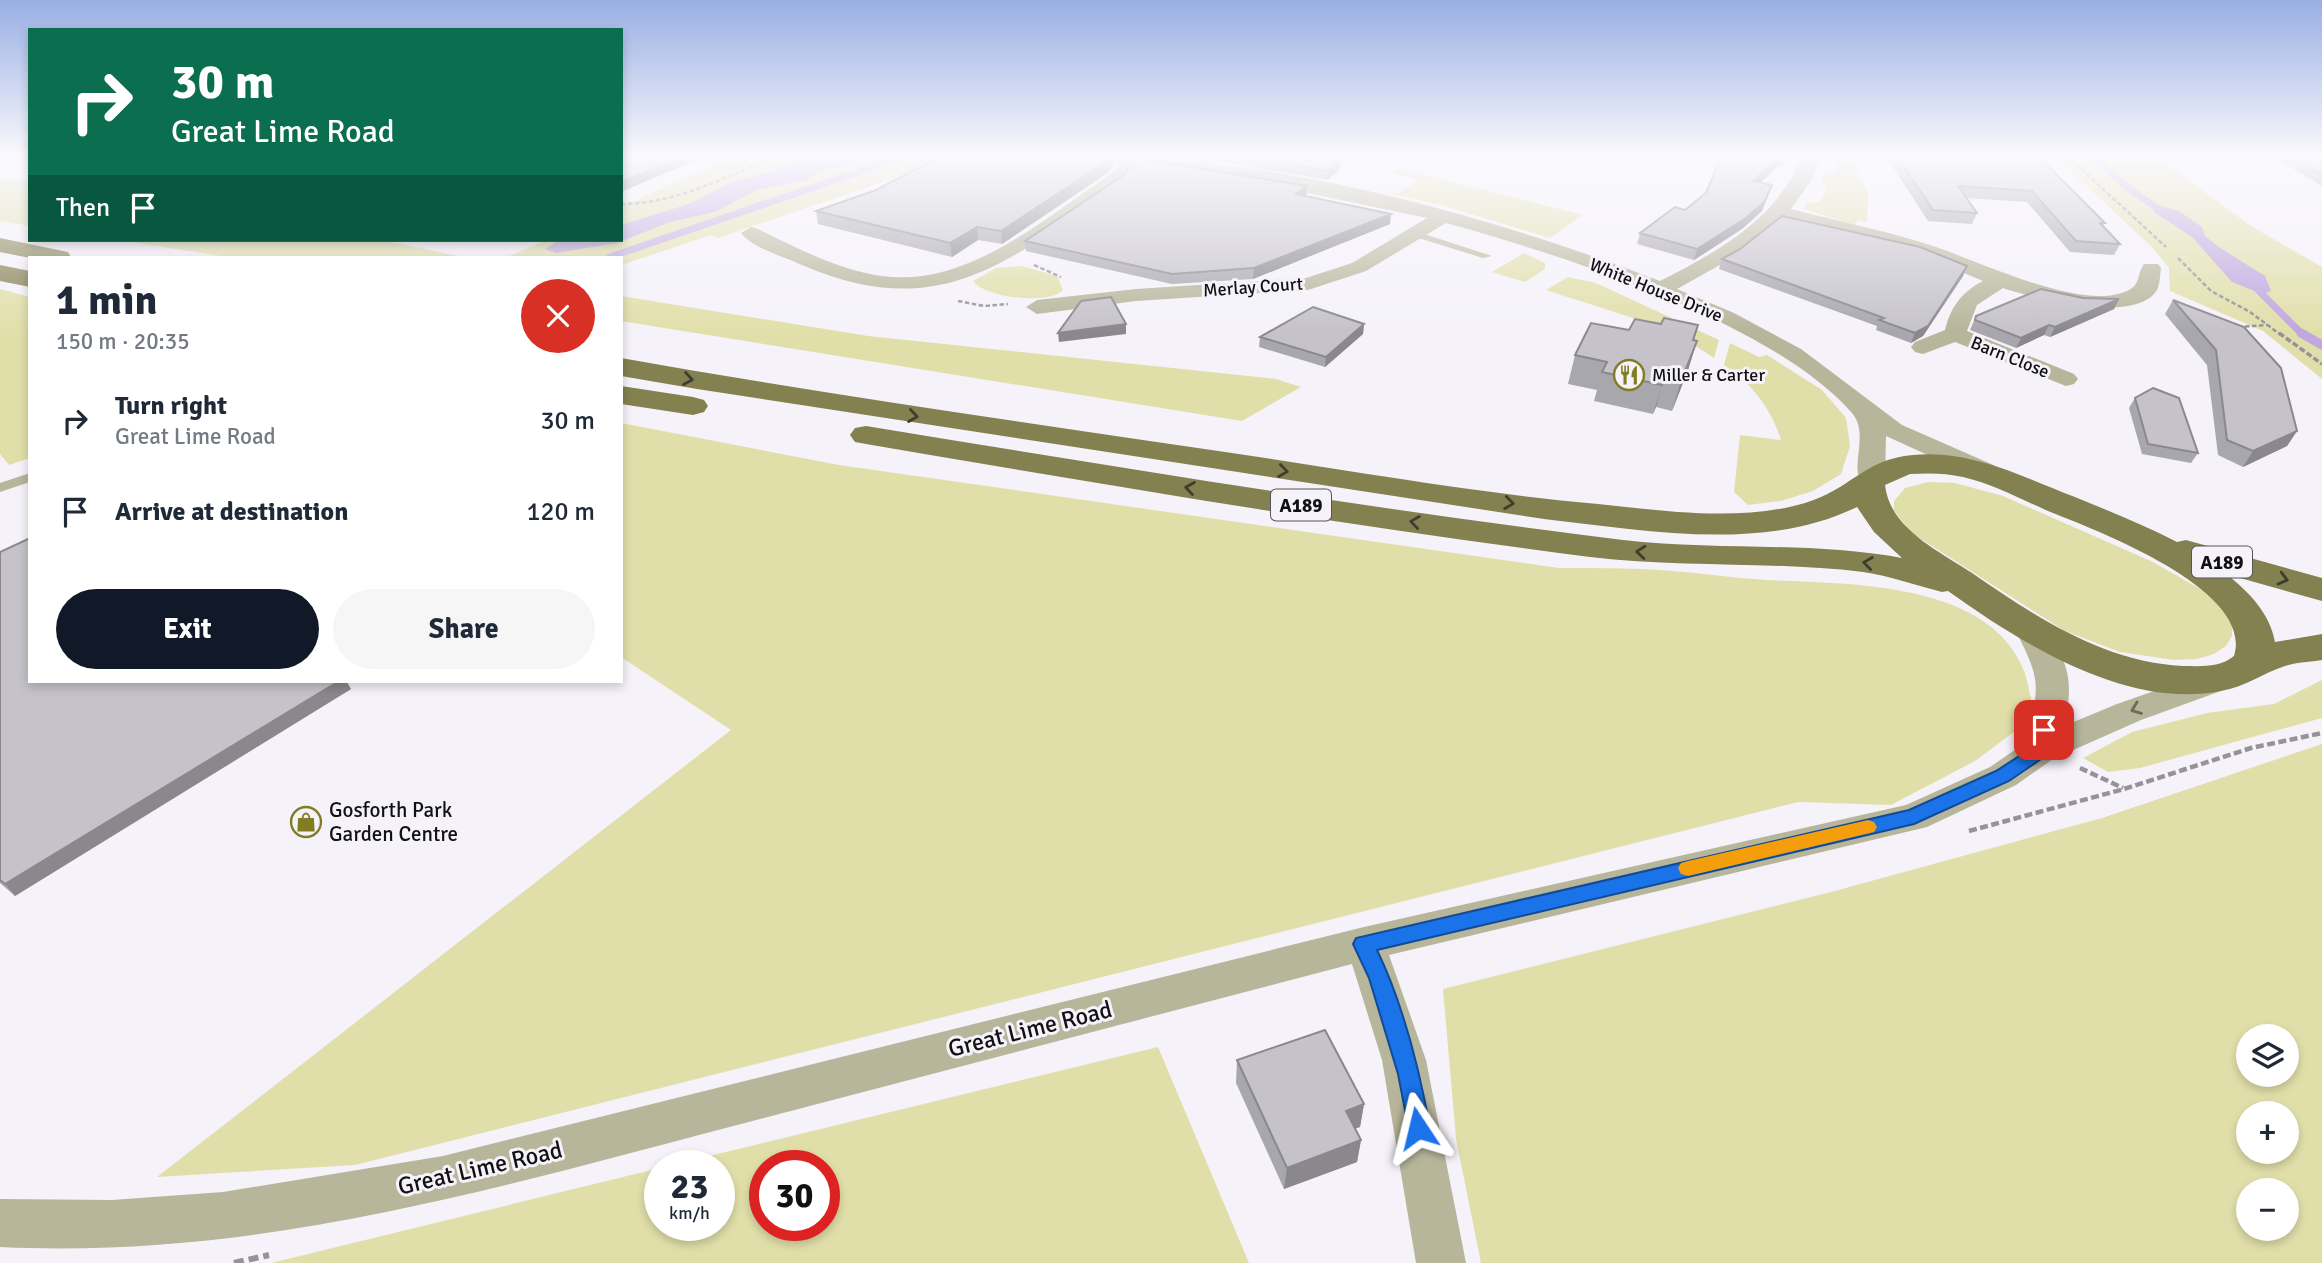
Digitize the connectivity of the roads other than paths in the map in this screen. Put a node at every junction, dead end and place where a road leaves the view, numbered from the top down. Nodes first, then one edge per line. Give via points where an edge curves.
1 (1061, 214) edge
2 (1430, 214) edge
3 (1775, 214) edge
4 (1785, 214) edge
5 (1443, 217) junction
6 (751, 233) dead end
7 (1415, 234) junction
8 (0, 244) edge
9 (854, 253) dead end
10 (54, 256) edge
11 (1487, 256) dead end
12 (825, 267) junction
13 (2151, 268) dead end
14 (0, 273) edge
15 (28, 279) edge
16 (1078, 281) dead end
17 (2000, 281) junction
18 (1660, 289) junction
19 (1089, 300) junction
20 (1037, 307) dead end
21 (1955, 334) junction
22 (1923, 347) dead end
23 (623, 367) edge
24 (2066, 379) dead end
25 (623, 395) edge
26 (1866, 413) junction
27 (28, 478) edge
28 (1870, 482) junction
29 (2019, 486) junction
30 (0, 488) edge
31 (2124, 530) junction
32 (2322, 590) edge
33 (1980, 596) junction
34 (2030, 628) junction
35 (2322, 647) edge
36 (2236, 672) junction
37 (2041, 750) junction
38 (1364, 944) junction
39 (0, 1223) edge
40 (1441, 1263) edge

1 - 12 street via 968,272 925,282 886,283
2 - 5 street, White House Drive
3 - 18 street via 1727,251
4 - 17 street via 1924,250
5 - 7 street, Merlay Court
5 - 18 street, White House Drive
6 - 12 street
7 - 11 lane
7 - 19 street, Merlay Court via 1359,267 1308,284
8 - 10 main road
9 - 12 street
13 - 17 street via 2147,288 2152,296 2114,300 2073,297
14 - 15 main road
16 - 19 street
17 - 21 street, Barn Close via 1966,300
18 - 26 street, White House Drive via 1726,318 1805,362
19 - 20 street, Merlay Court
21 - 22 street, Barn Close
21 - 24 street, Barn Close
23 -> 28 main road, A189 via 903,414 1599,514 1712,522 1781,518 1836,503
33 -> 25 main road, A189 via 1934,577 1879,565 1632,552 1506,536
26 - 28 street via 1874,441
26 - 29 street, White House Drive
27 - 30 lane
28 - 29 main road via 1890,469 1932,465 1964,468
28 - 33 main road via 1874,507 1887,526
29 - 31 main road
31 -> 32 main road, A189
31 - 36 main road via 2205,576 2247,616 2255,655
33 - 34 main road
34 - 36 main road via 2076,653 2135,673 2187,679
34 - 37 street via 2049,663 2055,694
35 - 36 main road via 2278,654
36 -> 37 street, Great Lime Road
37 - 38 street, Great Lime Road via 2003,776 1914,817
38 - 39 street, Great Lime Road via 443,1179 201,1221 90,1227
38 - 40 street via 1380,978 1409,1074

